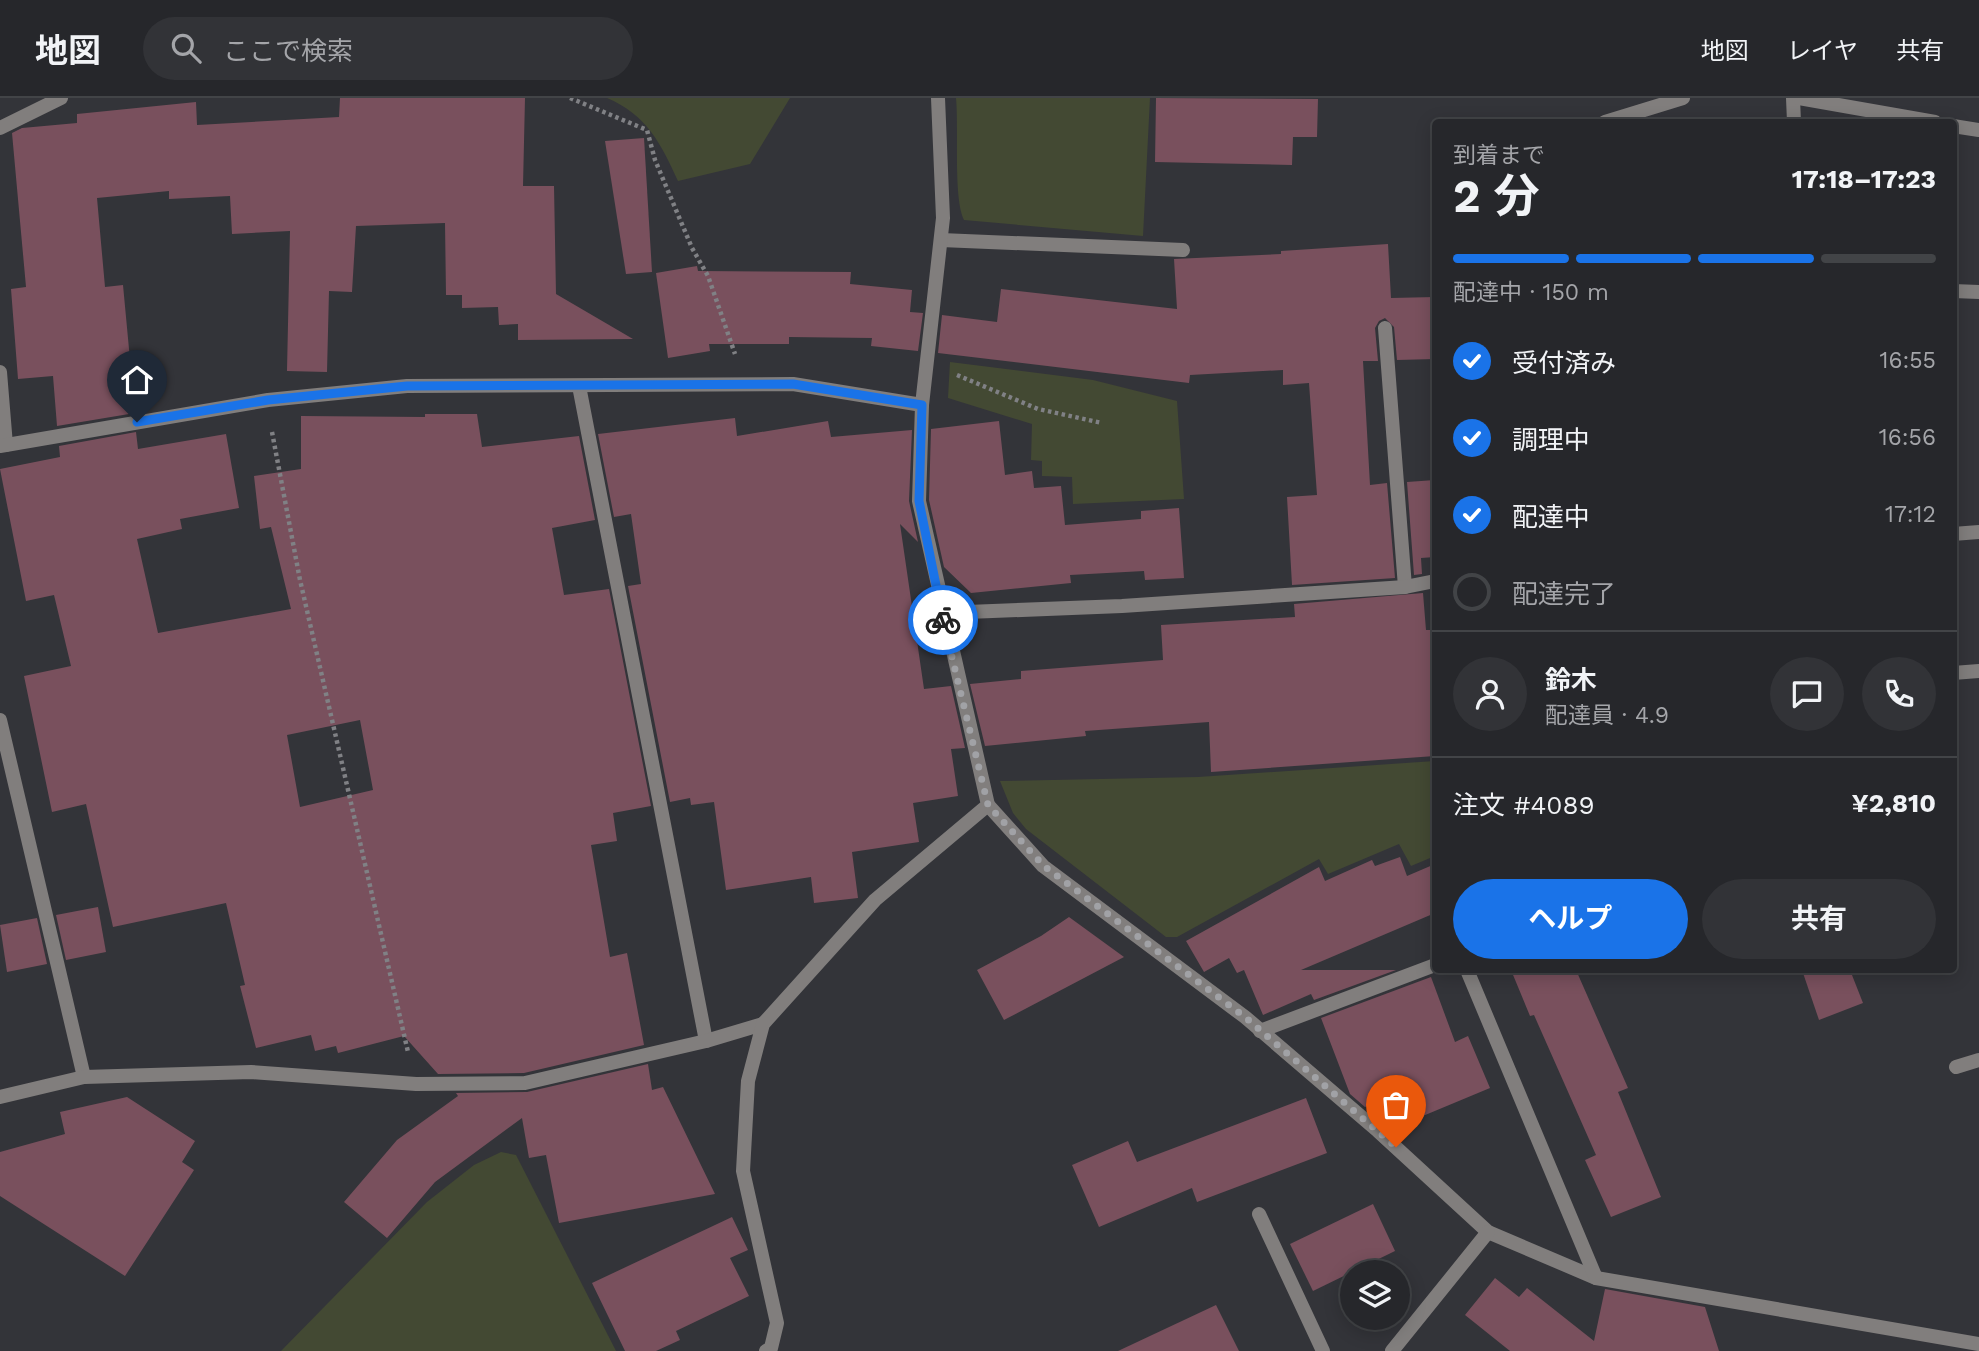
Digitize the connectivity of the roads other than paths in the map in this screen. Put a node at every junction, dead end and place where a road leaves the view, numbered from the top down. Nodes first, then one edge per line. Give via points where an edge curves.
1 (61, 98) edge
2 (938, 98) edge
3 (1683, 98) edge
4 (1793, 98) edge
5 (1799, 98) edge
6 (1615, 119) edge
7 (1794, 119) edge
8 (1918, 119) edge
9 (1957, 127) edge
10 (0, 128) edge
11 (1979, 130) edge
12 (941, 240) junction
13 (1183, 250) dead end
14 (1957, 291) edge
15 (1979, 292) edge
16 (1385, 328) dead end
17 (0, 372) edge
18 (579, 386) junction
19 (922, 405) junction
20 (3, 446) edge
21 (1979, 532) edge
22 (1957, 534) edge
23 (1432, 582) edge
24 (1405, 587) junction
25 (942, 613) junction
26 (1979, 671) edge
27 (1957, 673) edge
28 (0, 720) edge
29 (988, 805) junction
30 (1432, 966) edge
31 (1468, 973) edge
32 (763, 1024) junction
33 (1260, 1031) junction
34 (706, 1041) junction
35 (1979, 1060) edge
36 (1956, 1067) dead end
37 (84, 1077) junction
38 (0, 1097) edge
39 (1259, 1214) dead end
40 (1488, 1232) junction
41 (1596, 1278) junction
42 (1979, 1344) edge
43 (766, 1351) edge
44 (1323, 1351) edge
45 (1392, 1351) edge

1 - 10 street
2 - 12 street
3 - 6 street
4 - 7 street
5 - 8 street
9 - 11 street
12 - 13 street
12 - 19 street
14 - 15 street
16 - 24 street
17 - 20 street
18 - 19 street via 793,384
18 - 20 street via 407,386 268,400
18 - 34 street
19 - 25 street via 919,501
21 - 22 street
23 - 24 street
24 - 25 street
25 - 29 street
26 - 27 street
28 - 37 street
29 - 32 street via 875,900
29 - 33 street via 1044,866
30 - 33 street
31 - 41 street
32 - 34 street
32 - 43 street via 748,1081 743,1171 777,1324
33 - 40 street
34 - 37 street via 525,1083 416,1084 251,1072
35 - 36 street
37 - 38 street
39 - 44 street
40 - 41 street
40 - 45 street
41 - 42 street

